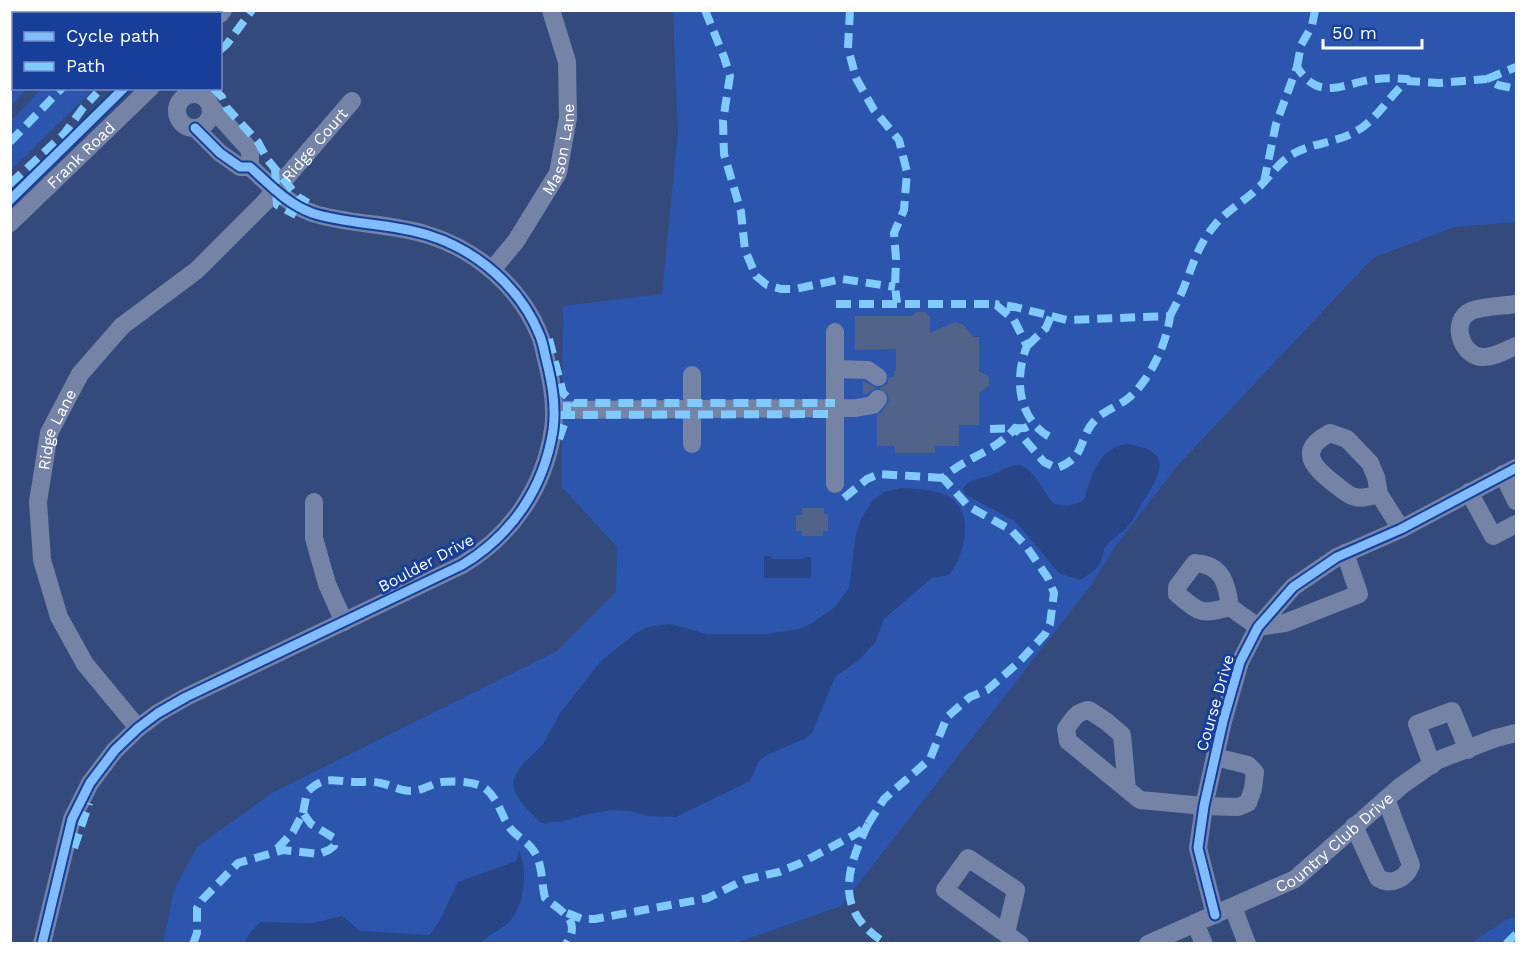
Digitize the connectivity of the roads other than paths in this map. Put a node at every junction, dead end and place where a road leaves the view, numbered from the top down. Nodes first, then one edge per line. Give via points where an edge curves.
1 (551, 10) edge
2 (148, 90) edge
3 (176, 94) edge
4 (352, 100) dead end
5 (212, 108) junction
6 (195, 128) junction
7 (250, 167) junction
8 (276, 190) junction
9 (10, 223) edge
10 (492, 270) junction
11 (1516, 304) edge
12 (835, 332) dead end
13 (1516, 346) edge
14 (836, 369) junction
15 (692, 375) dead end
16 (878, 377) dead end
17 (878, 399) dead end
18 (836, 408) junction
19 (692, 409) junction
20 (555, 410) junction
21 (692, 444) dead end
22 (1510, 471) edge
23 (836, 484) dead end
24 (1469, 492) junction
25 (1378, 494) dead end
26 (1516, 501) edge
27 (314, 502) dead end
28 (1516, 524) edge
29 (1401, 529) junction
30 (1345, 553) junction
31 (1230, 608) dead end
32 (344, 622) junction
33 (1258, 627) junction
34 (138, 728) junction
35 (1516, 733) edge
36 (1468, 750) junction
37 (1215, 757) junction
38 (1432, 765) junction
39 (1126, 789) dead end
40 (1386, 799) junction
41 (1204, 806) junction
42 (1354, 826) junction
43 (1233, 907) junction
44 (1215, 915) junction
45 (1195, 924) junction
46 (42, 944) edge
47 (1148, 944) edge
48 (1204, 944) edge
49 (1247, 944) edge

1 - 10 street, Mason Lane via 567,62 568,118 558,173 516,242
2 - 9 street, Frank Road
3 - 5 street, Boulder Drive via 202,95
3 - 6 street, Boulder Drive via 178,118 186,127
4 - 8 street, Ridge Court
5 - 6 street via 207,123
5 - 7 street, Boulder Drive via 250,150
6 - 7 street, Boulder Drive via 220,153 240,167
7 - 8 street, Boulder Drive
8 - 10 street, Boulder Drive via 313,213 438,238
8 - 34 street, Ridge Lane via 197,270 122,326 80,374 49,433 38,502 42,560 59,617 85,664
10 - 20 street, Boulder Drive via 518,298 540,337 554,390
11 - 13 street via 1472,310 1460,321 1459,329 1469,351 1476,356 1485,357
12 - 14 street
14 - 16 street via 868,370
14 - 18 street
15 - 19 street
17 - 18 street via 867,407
18 - 19 street
18 - 23 street
19 - 20 street
19 - 21 street
20 - 32 street, Boulder Drive via 551,442 539,481 504,532 462,565
22 - 24 street, Course Drive
22 - 26 street
24 - 28 street via 1493,536
24 - 29 street, Course Drive
25 - 29 street
27 - 32 street via 314,538 327,584
29 - 30 street, Course Drive
30 - 33 street, Course Drive via 1293,587
30 - 33 street via 1359,594 1285,623
31 - 33 street
32 - 34 street, Boulder Drive via 186,697
33 - 37 street, Course Drive via 1240,662
34 - 46 street, Boulder Drive via 90,783 72,819
35 - 36 street, Country Club Drive
36 - 38 street, Country Club Drive
36 - 38 street via 1452,711 1417,724
37 - 41 street, Course Drive
37 - 41 street via 1248,765 1255,772 1253,789 1248,803 1238,807
38 - 40 street, Country Club Drive
39 - 41 street via 1140,800
40 - 42 street, Country Club Drive
40 - 42 street via 1411,865 1407,875 1389,882 1378,878
41 - 44 street, Course Drive via 1198,848
42 - 43 street, Country Club Drive via 1295,879
43 - 44 street, Country Club Drive
43 - 49 street
44 - 45 street, Country Club Drive
45 - 47 street, Country Club Drive
45 - 48 street

